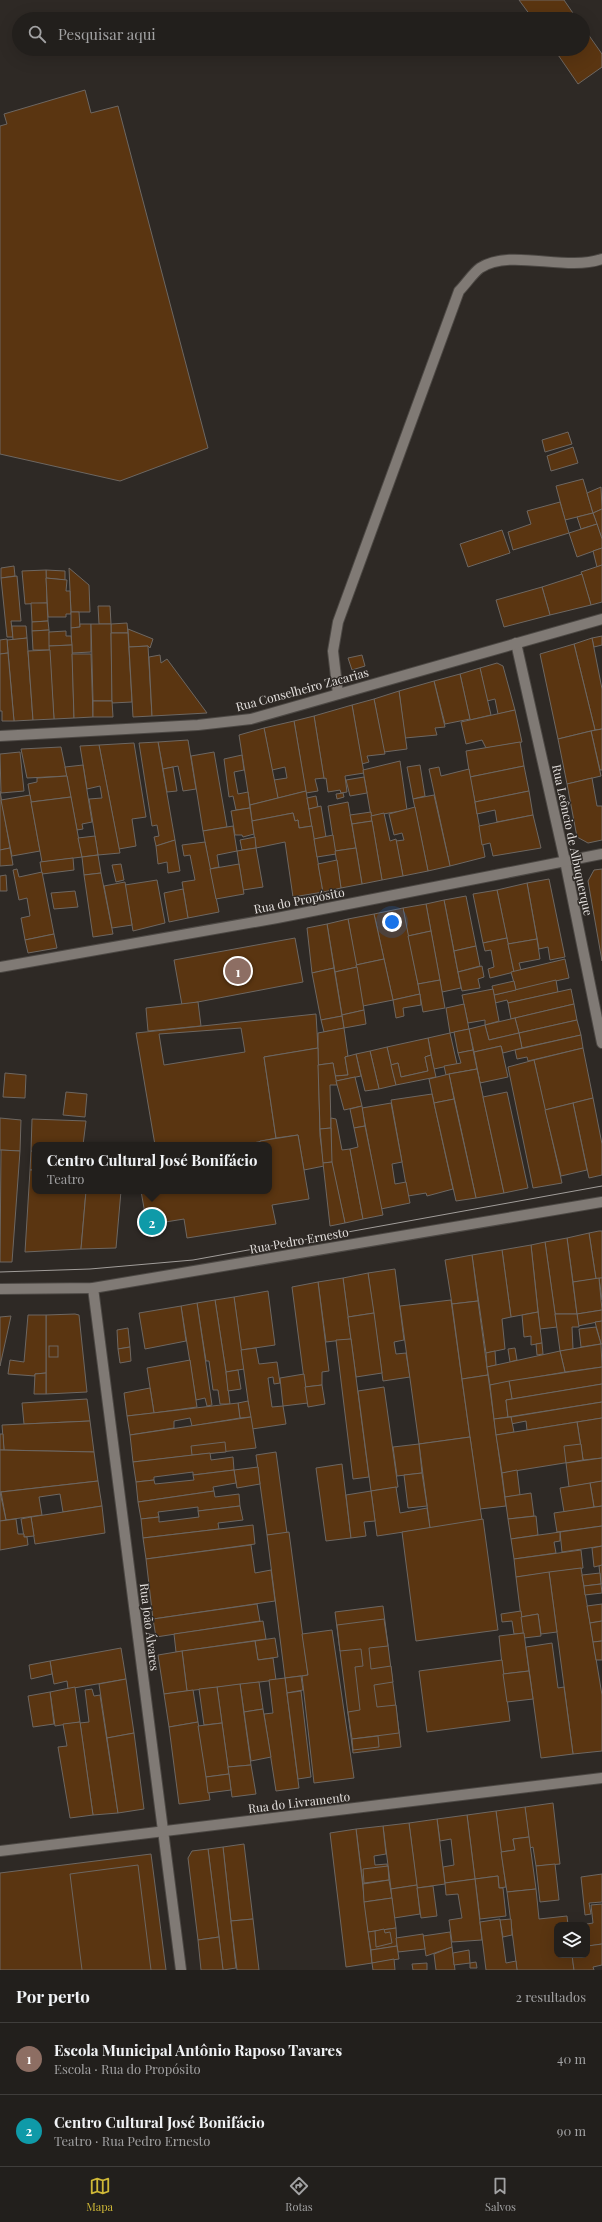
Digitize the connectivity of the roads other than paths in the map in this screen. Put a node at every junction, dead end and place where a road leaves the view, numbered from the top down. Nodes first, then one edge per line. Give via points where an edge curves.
1 (602, 259) edge
2 (602, 619) edge
3 (516, 643) junction
4 (338, 694) junction
5 (0, 736) edge
6 (602, 854) edge
7 (565, 861) junction
8 (0, 967) edge
9 (602, 1044) edge
10 (602, 1202) edge
11 (93, 1288) junction
12 (0, 1289) edge
13 (602, 1778) edge
14 (163, 1832) junction
15 (0, 1851) edge
16 (181, 1970) edge

1 - 4 street via 590,263 568,264 503,260 480,268 459,291 338,622 333,651
2 - 3 street, Rua Conselheiro Zacarias
3 - 4 street, Rua Conselheiro Zacarias
3 - 7 street, Rua Leôncio de Albuquerque
4 - 5 street, Rua Conselheiro Zacarias via 251,719 198,725
6 - 7 street, Rua do Propósito
7 - 8 street, Rua do Propósito via 277,918
7 - 9 street, Rua Leôncio de Albuquerque
10 - 11 street, Rua Pedro Ernesto
11 - 12 street, Rua Pedro Ernesto
11 - 14 street, Rua João Álvares
13 - 14 street, Rua do Livramento
14 - 15 street, Rua do Livramento
14 - 16 street, Rua João Álvares

